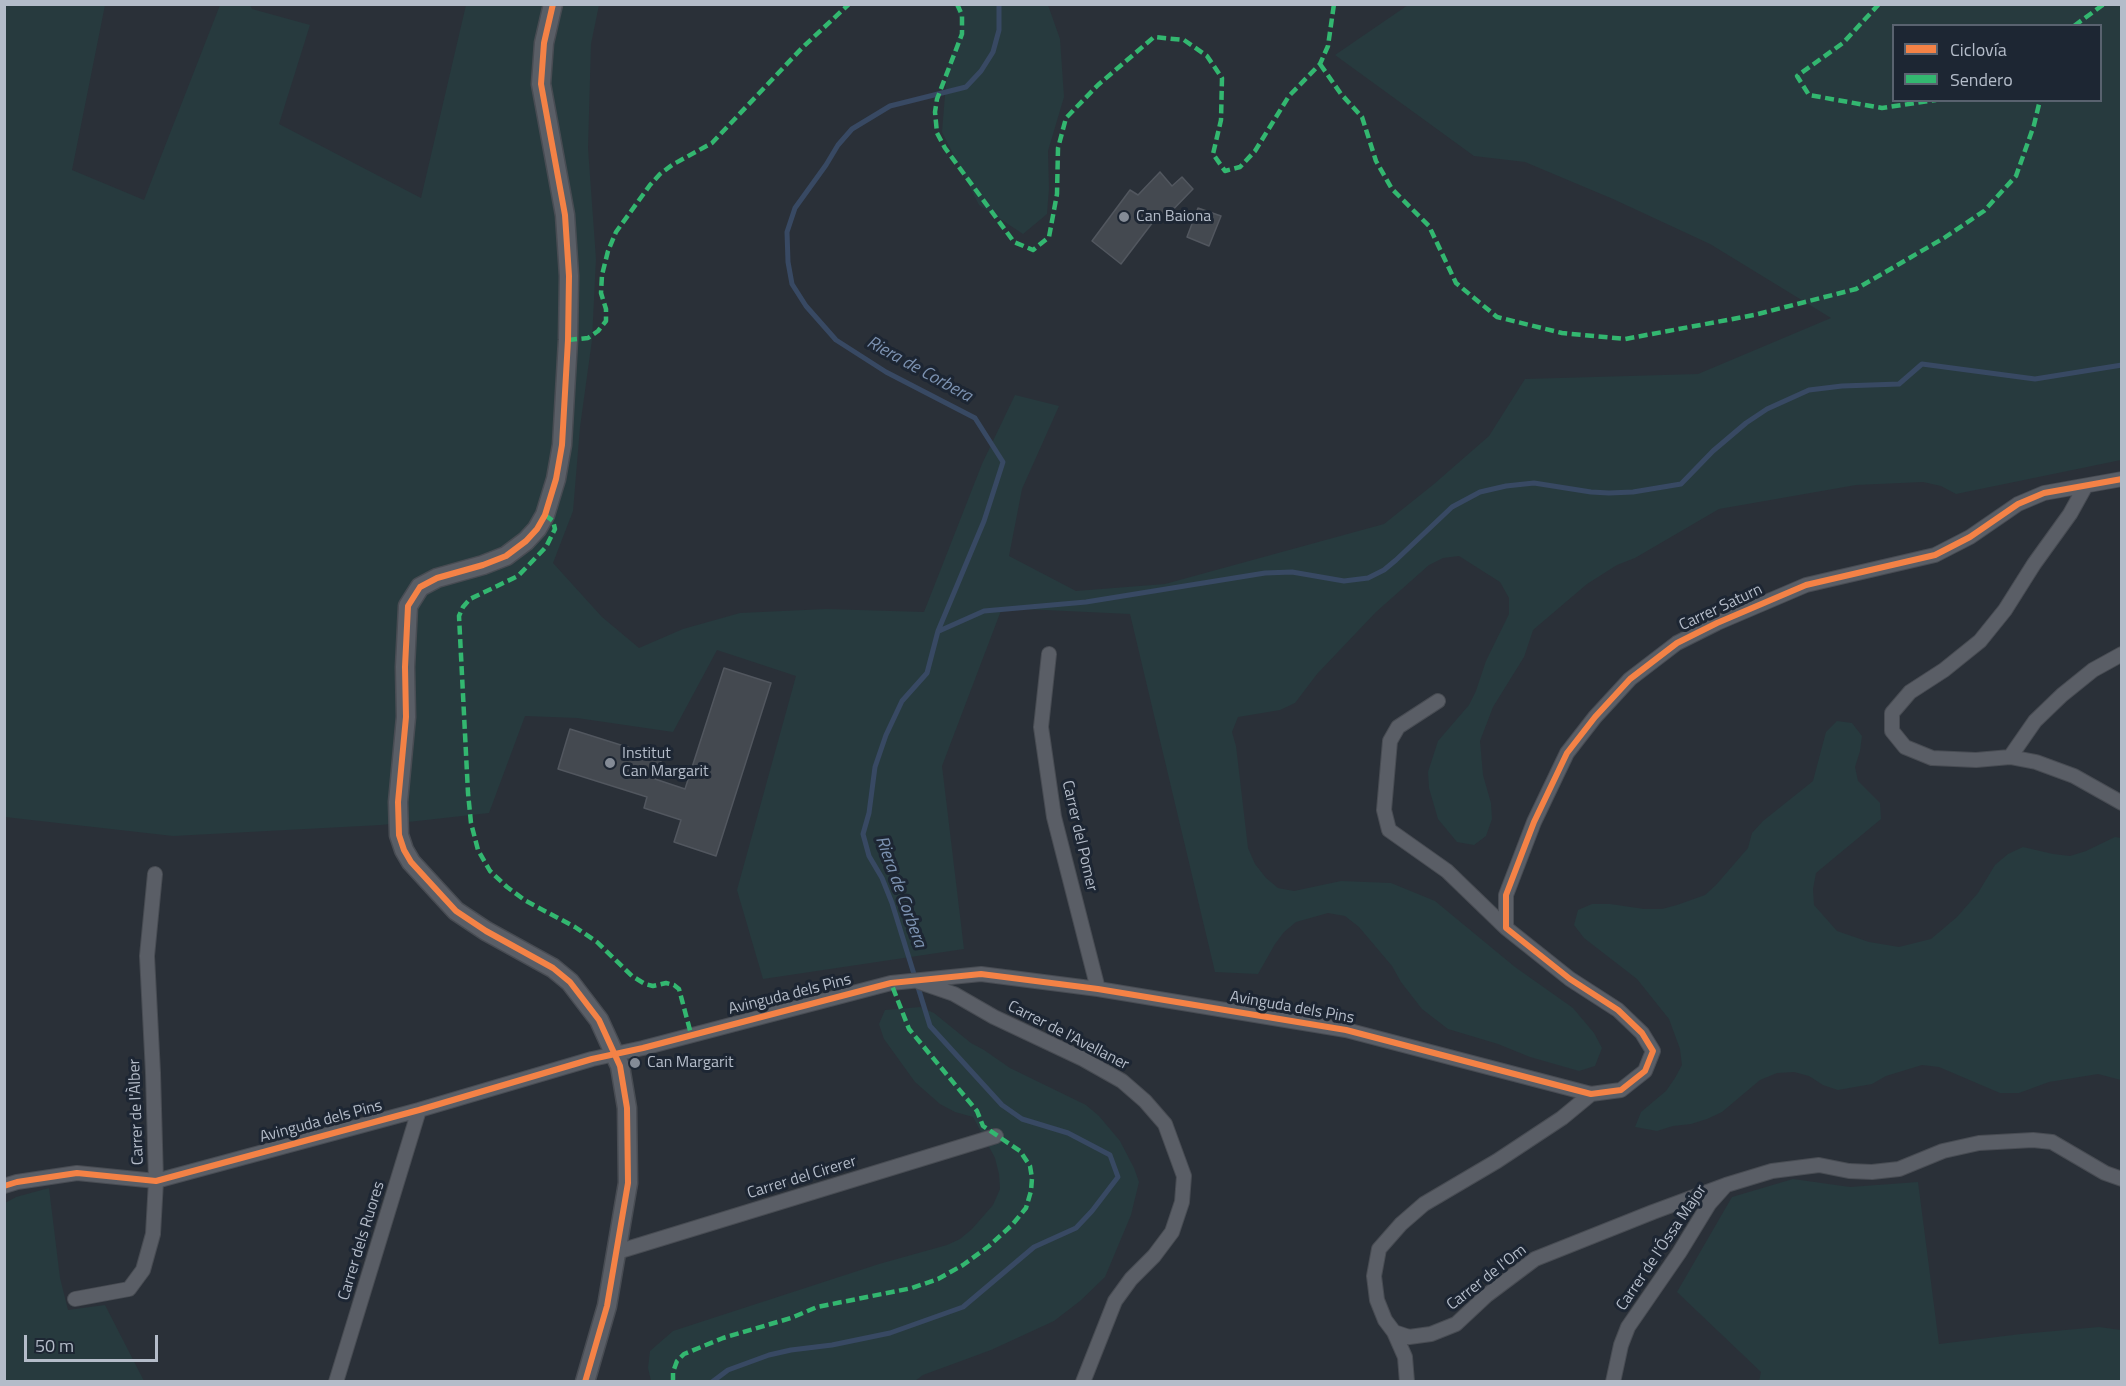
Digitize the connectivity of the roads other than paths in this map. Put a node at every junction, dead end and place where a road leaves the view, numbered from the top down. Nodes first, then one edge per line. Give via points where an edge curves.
1 (553, 4) edge
2 (2121, 479) edge
3 (2085, 487) junction
4 (1049, 654) dead end
5 (2121, 654) edge
6 (1438, 701) dead end
7 (2010, 757) junction
8 (2121, 803) edge
9 (155, 874) dead end
10 (1506, 928) junction
11 (911, 980) junction
12 (1098, 989) junction
13 (616, 1054) junction
14 (1591, 1094) junction
15 (419, 1110) junction
16 (996, 1136) dead end
17 (2121, 1179) edge
18 (156, 1181) junction
19 (1726, 1185) junction
20 (4, 1186) edge
21 (617, 1252) junction
22 (75, 1299) dead end
23 (1394, 1332) junction
24 (336, 1382) edge
25 (585, 1382) edge
26 (1083, 1382) edge
27 (1407, 1382) edge
28 (1613, 1382) edge

1 - 13 street via 544,43 541,84 564,203 569,276 562,445 556,479 545,515 526,541 506,556 420,587 408,606 399,835 411,862 456,910 570,982 599,1020
2 - 3 street, Carrer Saturn
3 - 7 street via 2005,610 1980,641 1910,692 1892,713 1892,731 1905,747 1932,758
3 - 10 street, Carrer Saturn via 2044,493 2018,504 1935,555 1806,585 1677,643 1630,680 1567,753 1534,822 1506,896
4 - 12 street, Carrer del Pomer via 1041,727 1052,806
5 - 7 street via 2062,695 2035,721
6 - 10 street via 1398,726 1390,741 1384,810 1389,830 1447,871
7 - 8 street via 2074,776
9 - 18 street, Carrer de l'Àlber via 147,956
10 - 14 street via 1570,979 1618,1010 1642,1033 1653,1051 1645,1071 1621,1090
11 - 12 street, Avinguda dels Pins via 981,974
11 - 13 street, Avinguda dels Pins
11 - 26 street, Carrer de l'Avellaner via 954,994 1122,1081 1165,1124 1184,1176 1182,1202 1172,1232 1115,1301
12 - 14 street, Avinguda dels Pins via 1346,1030
13 - 15 street, Avinguda dels Pins
13 - 21 street via 625,1090 629,1146 628,1184
14 - 23 street via 1497,1161 1424,1204 1379,1249 1374,1276 1377,1300
15 - 18 street, Avinguda dels Pins
15 - 24 street, Carrer dels Ruores
16 - 21 street, Carrer del Cirerer
17 - 19 street, Carrer de l'Óssa Major via 2052,1142 2033,1140 1979,1143 1943,1151 1899,1169 1849,1171 1819,1165 1772,1171
18 - 20 street, Avinguda dels Pins via 77,1173
18 - 22 street, Carrer de l'Àlber via 153,1234 143,1270 129,1288
19 - 23 street, Carrer de l'Om via 1535,1259 1456,1324 1409,1337
19 - 28 street, Carrer de l'Óssa Major via 1709,1204 1628,1327
21 - 25 street via 597,1347
23 - 27 street via 1405,1357

